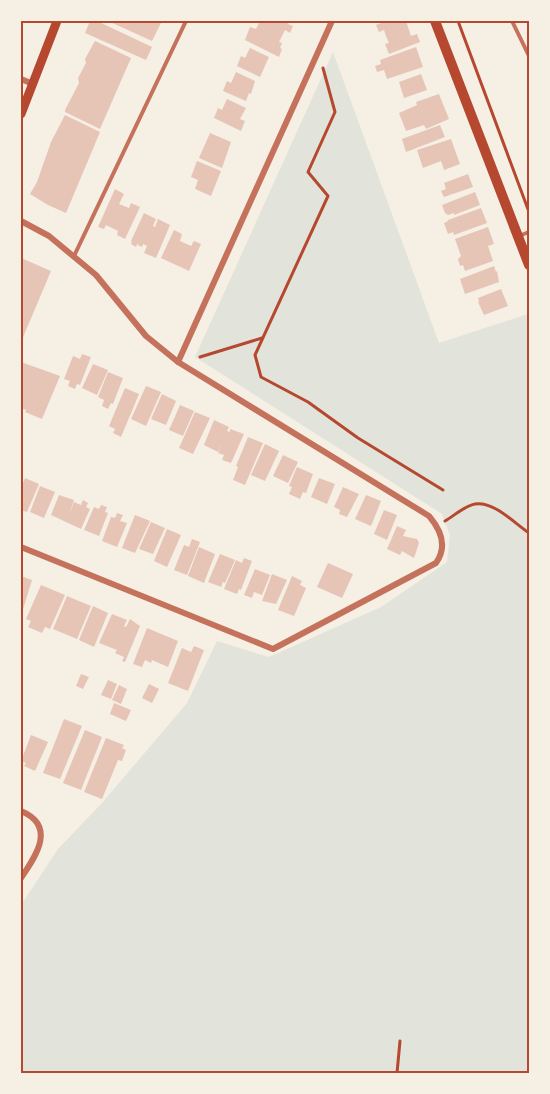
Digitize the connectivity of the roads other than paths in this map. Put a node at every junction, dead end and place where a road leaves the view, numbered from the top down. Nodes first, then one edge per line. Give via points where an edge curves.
1 (57, 21) edge
2 (186, 21) edge
3 (332, 21) edge
4 (435, 21) edge
5 (512, 21) edge
6 (529, 56) edge
7 (21, 79) edge
8 (33, 84) junction
9 (21, 114) edge
10 (21, 221) edge
11 (524, 234) edge
12 (74, 256) junction
13 (529, 265) edge
14 (178, 362) junction
15 (21, 547) edge
16 (21, 811) edge
17 (21, 878) edge

1 - 8 main road
2 - 12 lane
3 - 14 street
4 - 11 main road
5 - 6 lane
7 - 8 street
8 - 9 main road
10 - 12 street
11 - 13 main road
12 - 14 street via 96,275 146,336
14 - 15 street via 429,516 442,536 440,558 273,649
16 - 17 street via 34,820 41,837 39,851

